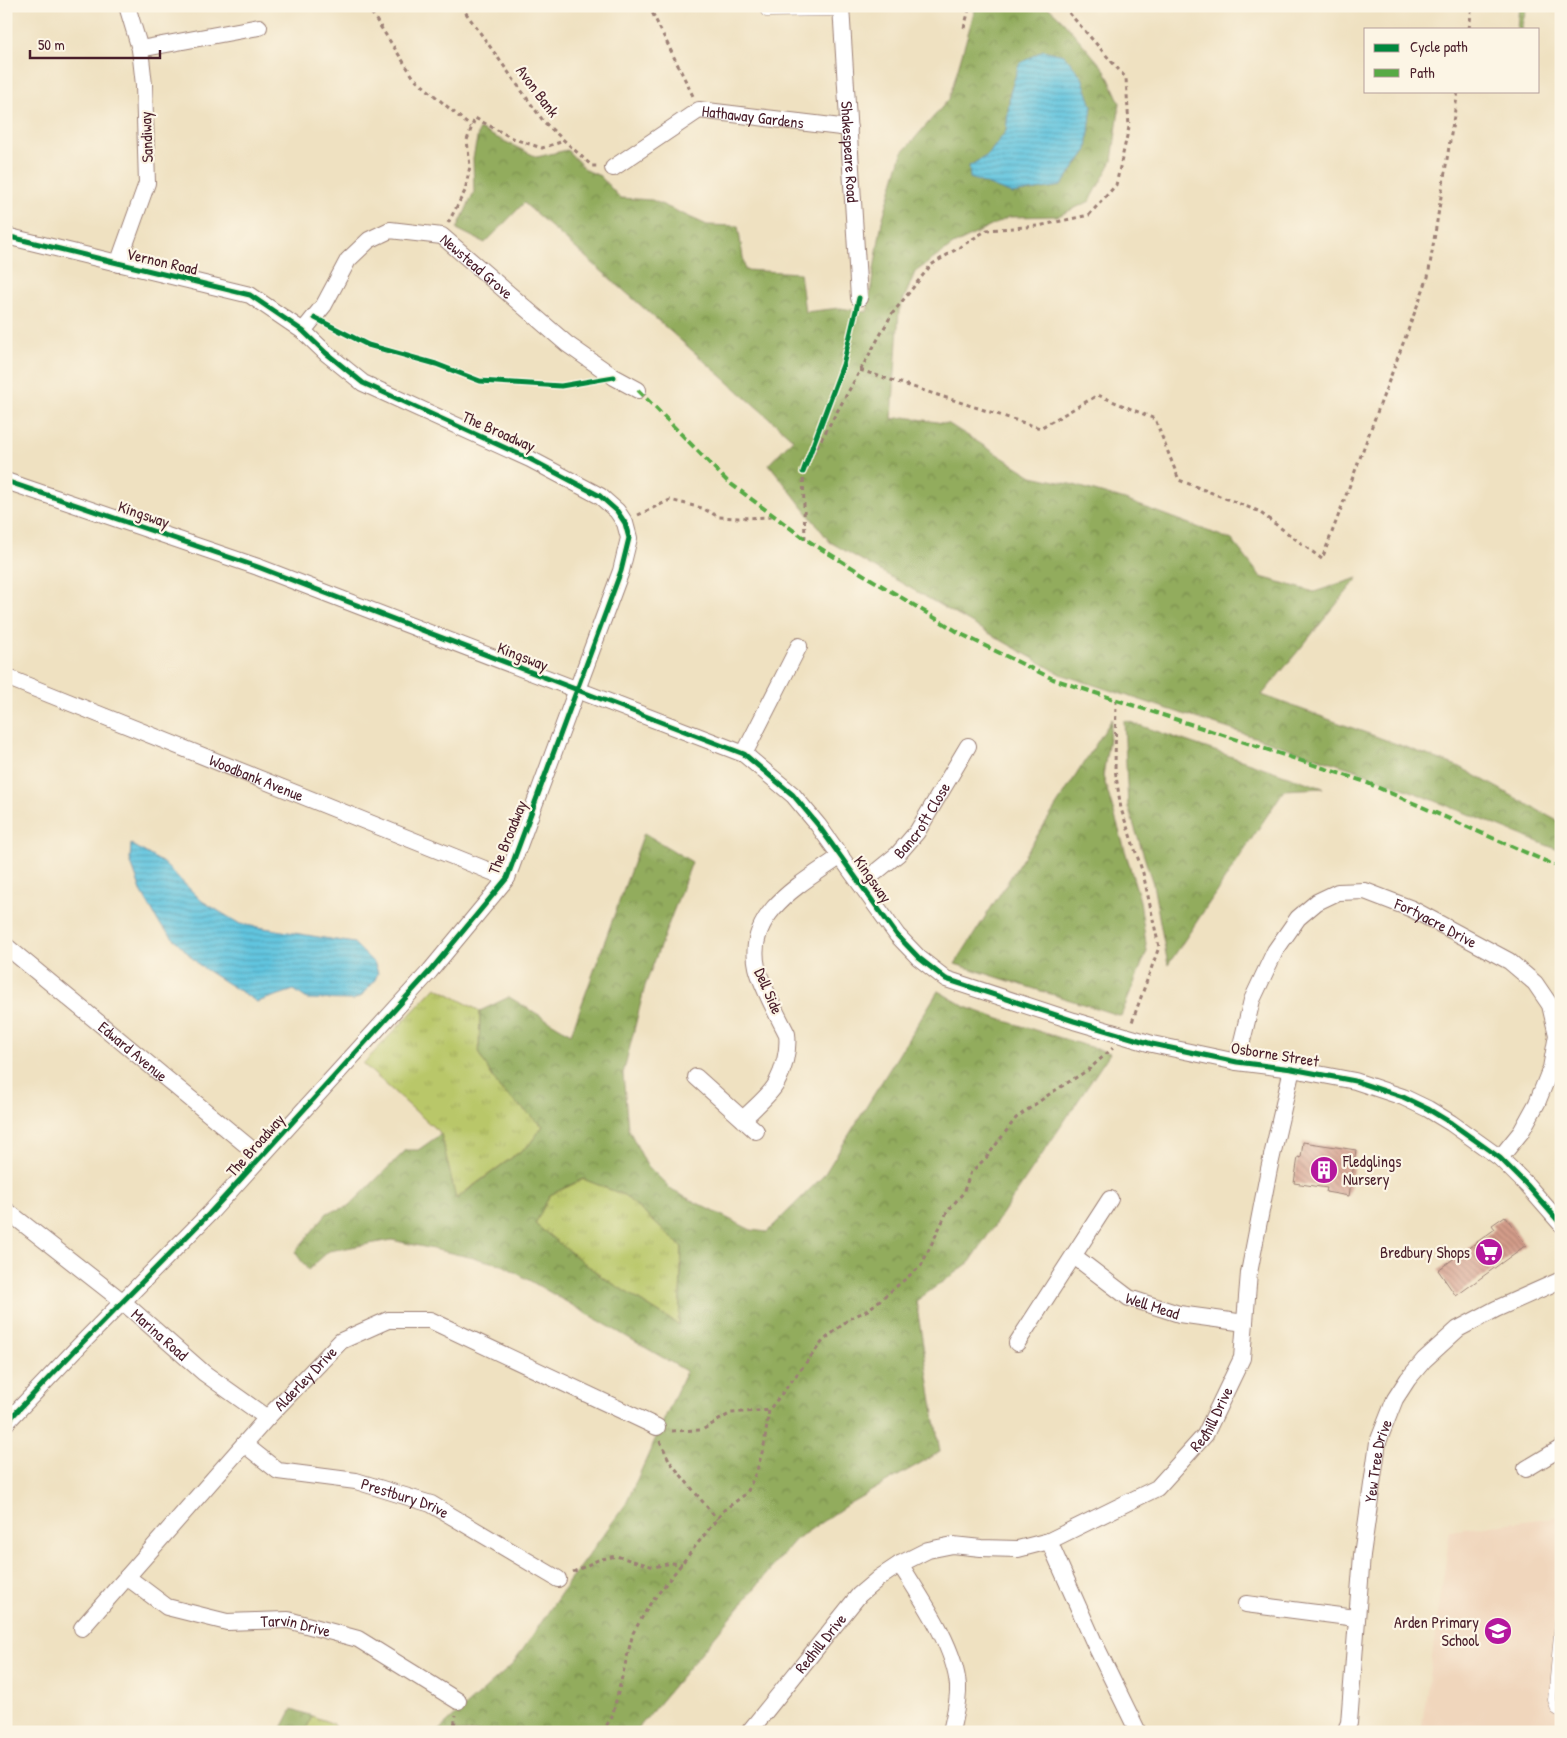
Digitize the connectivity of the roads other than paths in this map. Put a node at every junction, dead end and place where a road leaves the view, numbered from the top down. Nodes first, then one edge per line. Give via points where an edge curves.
1 (127, 6) edge
2 (761, 6) edge
3 (842, 9) edge
4 (259, 27) dead end
5 (140, 49) junction
6 (849, 128) junction
7 (613, 168) road end
8 (6, 236) edge
9 (118, 264) junction
10 (859, 298) dead end
11 (303, 331) junction
12 (638, 390) dead end
13 (6, 481) edge
14 (798, 646) dead end
15 (6, 677) edge
16 (578, 690) junction
17 (968, 746) dead end
18 (744, 754) junction
19 (841, 856) junction
20 (507, 878) junction
21 (861, 884) junction
22 (6, 946) edge
23 (946, 979) joint
24 (1237, 1062) junction
25 (1292, 1069) junction
26 (696, 1077) dead end
27 (743, 1119) junction
28 (756, 1130) dead end
29 (260, 1157) junction
30 (1500, 1158) junction
31 (1110, 1200) dead end
32 (6, 1210) edge
33 (1561, 1224) edge
34 (1074, 1256) junction
35 (1561, 1280) edge
36 (122, 1302) junction
37 (1245, 1323) junction
38 (1017, 1343) dead end
39 (267, 1418) junction
40 (6, 1423) edge
41 (660, 1428) road end
42 (244, 1444) junction
43 (1561, 1448) edge
44 (1526, 1469) dead end
45 (1049, 1541) junction
46 (900, 1564) junction
47 (127, 1577) junction
48 (558, 1579) road end
49 (1561, 1600) edge
50 (1246, 1604) dead end
51 (1356, 1618) junction
52 (82, 1628) dead end
53 (458, 1701) dead end
54 (1561, 1714) edge
55 (749, 1732) edge
56 (951, 1732) edge
57 (1138, 1732) edge
58 (1345, 1732) edge

1 - 5 street, Sandiway
2 - 3 lane via 766,13
3 - 6 street, Shakespeare Road
4 - 5 street
5 - 9 street, Sandiway via 147,183
6 - 7 street, Hathaway Gardens via 700,110
6 - 10 street, Shakespeare Road
8 - 9 street, Vernon Road
9 - 11 street, Vernon Road via 250,295
11 - 12 street, Newstead Grove via 324,305 348,260 369,240 390,230 442,236 567,344
11 - 16 street, The Broadway via 363,383 530,459 600,496 617,511 629,538 621,571
13 - 16 street, Kingsway via 258,567
14 - 18 street
15 - 20 street, Woodbank Avenue
16 - 18 street, Kingsway
16 - 20 street, The Broadway
17 - 21 street, Bancroft Close via 917,832 898,854
18 - 19 street, Kingsway via 793,795
19 - 21 street, Kingsway
19 - 27 street, Dell Side via 778,902 758,933 757,968 787,1034 788,1043 776,1085
20 - 29 street, The Broadway via 430,970
21 - 23 street, Kingsway via 897,935
22 - 29 street, Edward Avenue
23 - 24 street, Osborne Street via 1127,1037
24 - 25 street, Osborne Street
24 - 30 street, Fortyacre Drive via 1252,1000 1275,951 1298,918 1317,902 1338,892 1365,891 1412,909 1509,961 1535,982 1550,1005 1558,1035 1551,1068 1537,1103
25 - 30 street, Osborne Street via 1355,1081 1403,1098 1451,1123
25 - 37 street, Redhill Drive via 1249,1273
26 - 27 street
27 - 28 street
29 - 36 street, The Broadway
30 - 33 street, Osborne Street
31 - 34 street
32 - 36 street, Marina Road
34 - 37 street, Well Mead via 1129,1298 1179,1314
34 - 38 street
35 - 51 street, Yew Tree Drive via 1458,1329 1424,1360 1395,1400 1378,1442
36 - 39 street, Marina Road via 204,1373
36 - 40 street, The Broadway
37 - 45 street, Redhill Drive via 1242,1358 1205,1435 1157,1488
39 - 41 street, Alderley Drive via 340,1341 388,1320 430,1320
39 - 42 street, Alderley Drive
42 - 47 street, Alderley Drive
42 - 48 street, Prestbury Drive via 278,1471 356,1480 431,1504
43 - 44 street
45 - 46 street, Redhill Drive via 1018,1549 953,1545 928,1550
45 - 57 street
46 - 55 street, Redhill Drive via 858,1595
46 - 56 street via 932,1617 954,1664 958,1687
47 - 52 street, Alderley Drive
47 - 53 street, Tarvin Drive via 168,1606 227,1622 288,1620 358,1639
49 - 54 lane via 1552,1700 1555,1710
50 - 51 street
51 - 58 street, Yew Tree Drive via 1351,1706

